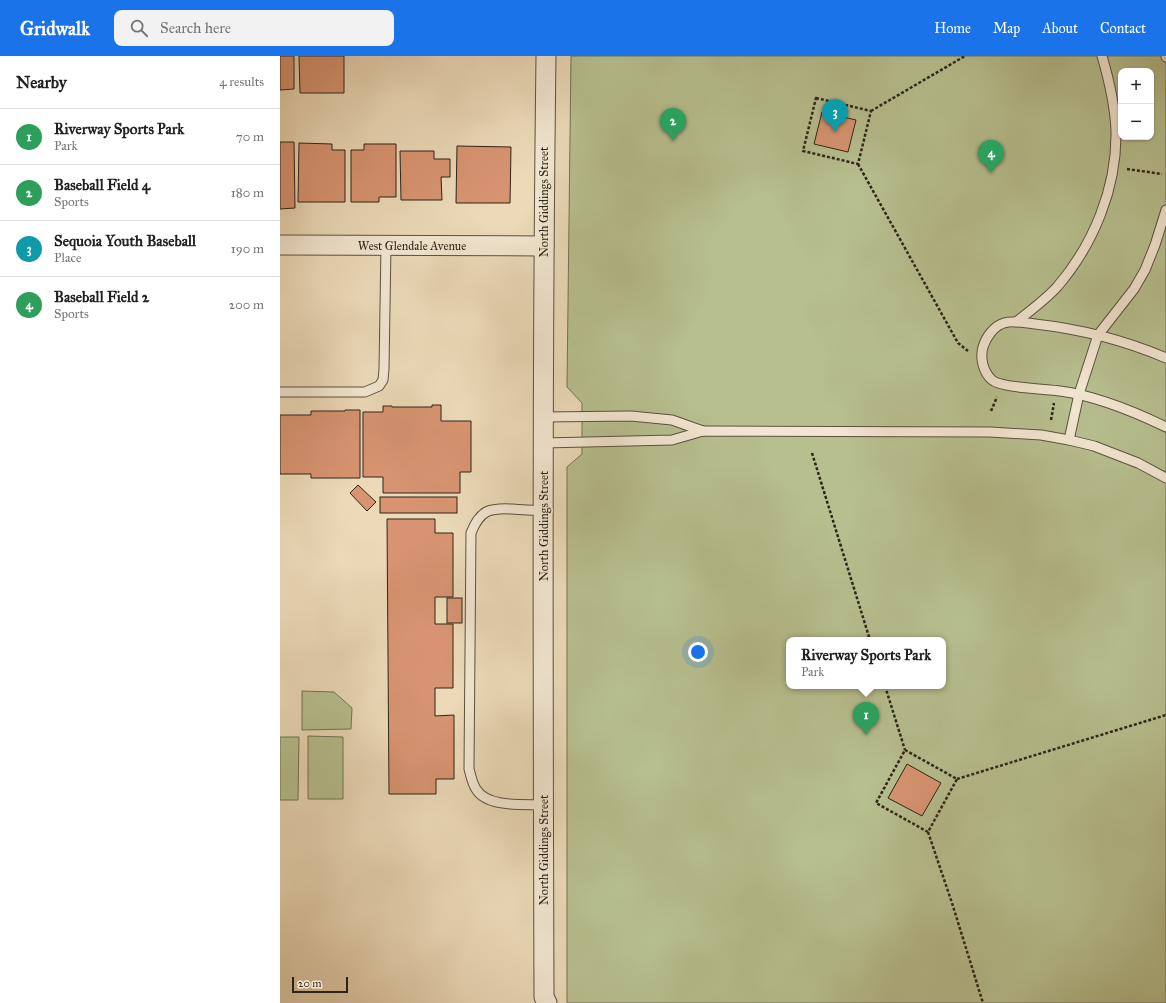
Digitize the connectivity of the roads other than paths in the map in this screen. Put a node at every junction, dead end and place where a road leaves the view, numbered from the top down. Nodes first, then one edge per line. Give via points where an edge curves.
1 (546, 56) edge
2 (1102, 56) edge
3 (1166, 210) edge
4 (280, 245) edge
5 (386, 246) junction
6 (544, 246) junction
7 (1016, 322) junction
8 (1098, 335) junction
9 (1166, 358) edge
10 (280, 392) edge
11 (1079, 394) junction
12 (544, 417) junction
13 (1166, 427) edge
14 (703, 431) junction
15 (1069, 440) junction
16 (544, 443) junction
17 (1166, 478) edge
18 (544, 510) junction
19 (544, 805) junction
20 (544, 1001) edge

1 - 6 street, North Giddings Street
2 - 7 lane via 1111,90 1116,131 1113,168 1106,200 1094,230 1076,263 1057,287
3 - 8 lane via 1155,246 1144,270 1134,288
4 - 5 street, West Glendale Avenue
5 - 6 street, West Glendale Avenue
5 - 10 lane via 384,369 383,380 379,386 365,392
6 - 12 street, North Giddings Street
7 - 8 lane
7 - 11 lane via 1004,323 990,333 982,348 982,367 993,381 1015,387
8 - 9 lane
8 - 11 lane
11 - 13 lane via 1146,417
11 - 15 lane
12 - 14 lane via 631,416 672,420
12 - 16 street, North Giddings Street
14 - 15 lane via 990,432 1041,435
14 - 16 lane via 672,440
15 - 17 lane via 1094,446
16 - 18 street, North Giddings Street
18 - 19 street, North Giddings Street
18 - 19 lane via 496,508 483,513 475,522 471,533 469,761 472,781 484,798 494,802
19 - 20 street, North Giddings Street

